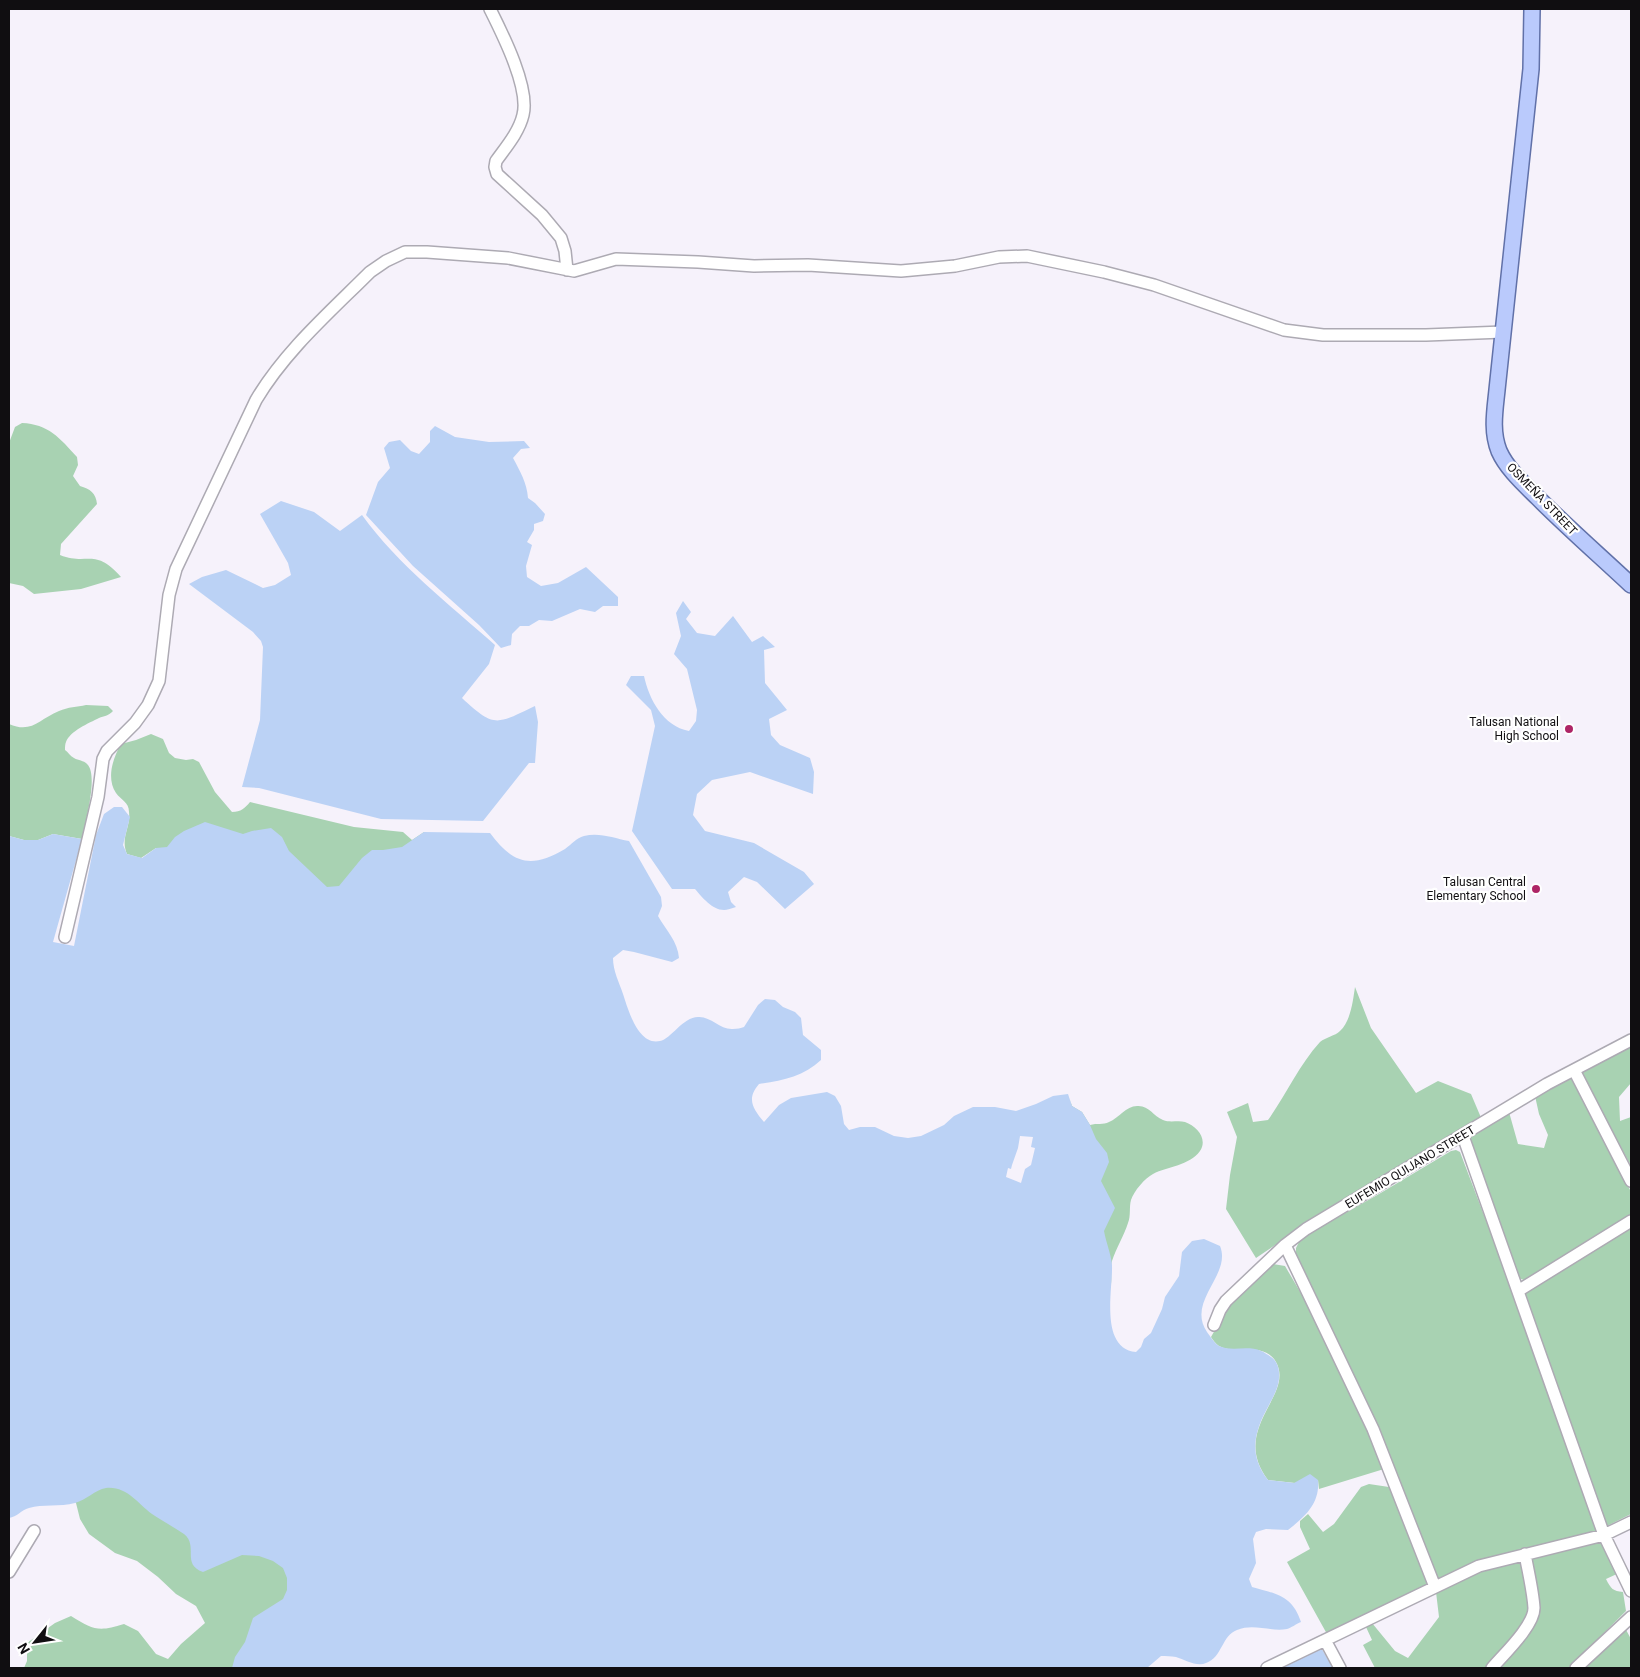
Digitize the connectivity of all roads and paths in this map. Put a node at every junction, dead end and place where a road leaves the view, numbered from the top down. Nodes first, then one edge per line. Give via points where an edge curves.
1 (490, 9) edge
2 (1532, 9) edge
3 (567, 270) junction
4 (1503, 332) junction
5 (1631, 585) edge
6 (65, 937) dead end
7 (1631, 1040) edge
8 (1574, 1070) junction
9 (1463, 1136) junction
10 (1628, 1167) edge
11 (1631, 1181) edge
12 (1631, 1221) edge
13 (1285, 1246) junction
14 (1518, 1291) junction
15 (1214, 1324) dead end
16 (1631, 1522) edge
17 (34, 1531) dead end
18 (1604, 1535) junction
19 (1525, 1554) junction
20 (9, 1572) edge
21 (1435, 1587) junction
22 (1631, 1591) edge
23 (1631, 1617) edge
24 (1326, 1640) junction
25 (1267, 1668) edge
26 (1340, 1668) edge
27 (1492, 1668) edge
28 (1576, 1668) edge

1 - 3 street via 519,78 524,114 496,161 497,174 542,215 561,238
2 - 4 main road, OSMEÑA STREET via 1531,69
3 - 4 street via 616,259 901,271 1027,256 1154,285 1294,332 1417,335
3 - 6 street via 508,258 405,252 370,272 270,377 176,569 159,680 148,705 103,759 98,797
4 - 5 main road, OSMEÑA STREET via 1494,416 1496,441 1503,458 1537,497
7 - 8 street, EUFEMIO QUIJANO STREET
8 - 9 street, EUFEMIO QUIJANO STREET
8 - 10 street
9 - 13 street, EUFEMIO QUIJANO STREET via 1306,1229
9 - 14 street
10 - 11 street
12 - 14 street
13 - 15 street, EUFEMIO QUIJANO STREET via 1226,1300
13 - 21 street via 1373,1429
14 - 18 street
16 - 18 street
17 - 20 street
18 - 19 street
18 - 22 street
19 - 21 street via 1479,1566
19 - 27 street via 1534,1610 1517,1639
21 - 24 street
23 - 28 street
24 - 25 street
24 - 26 street

